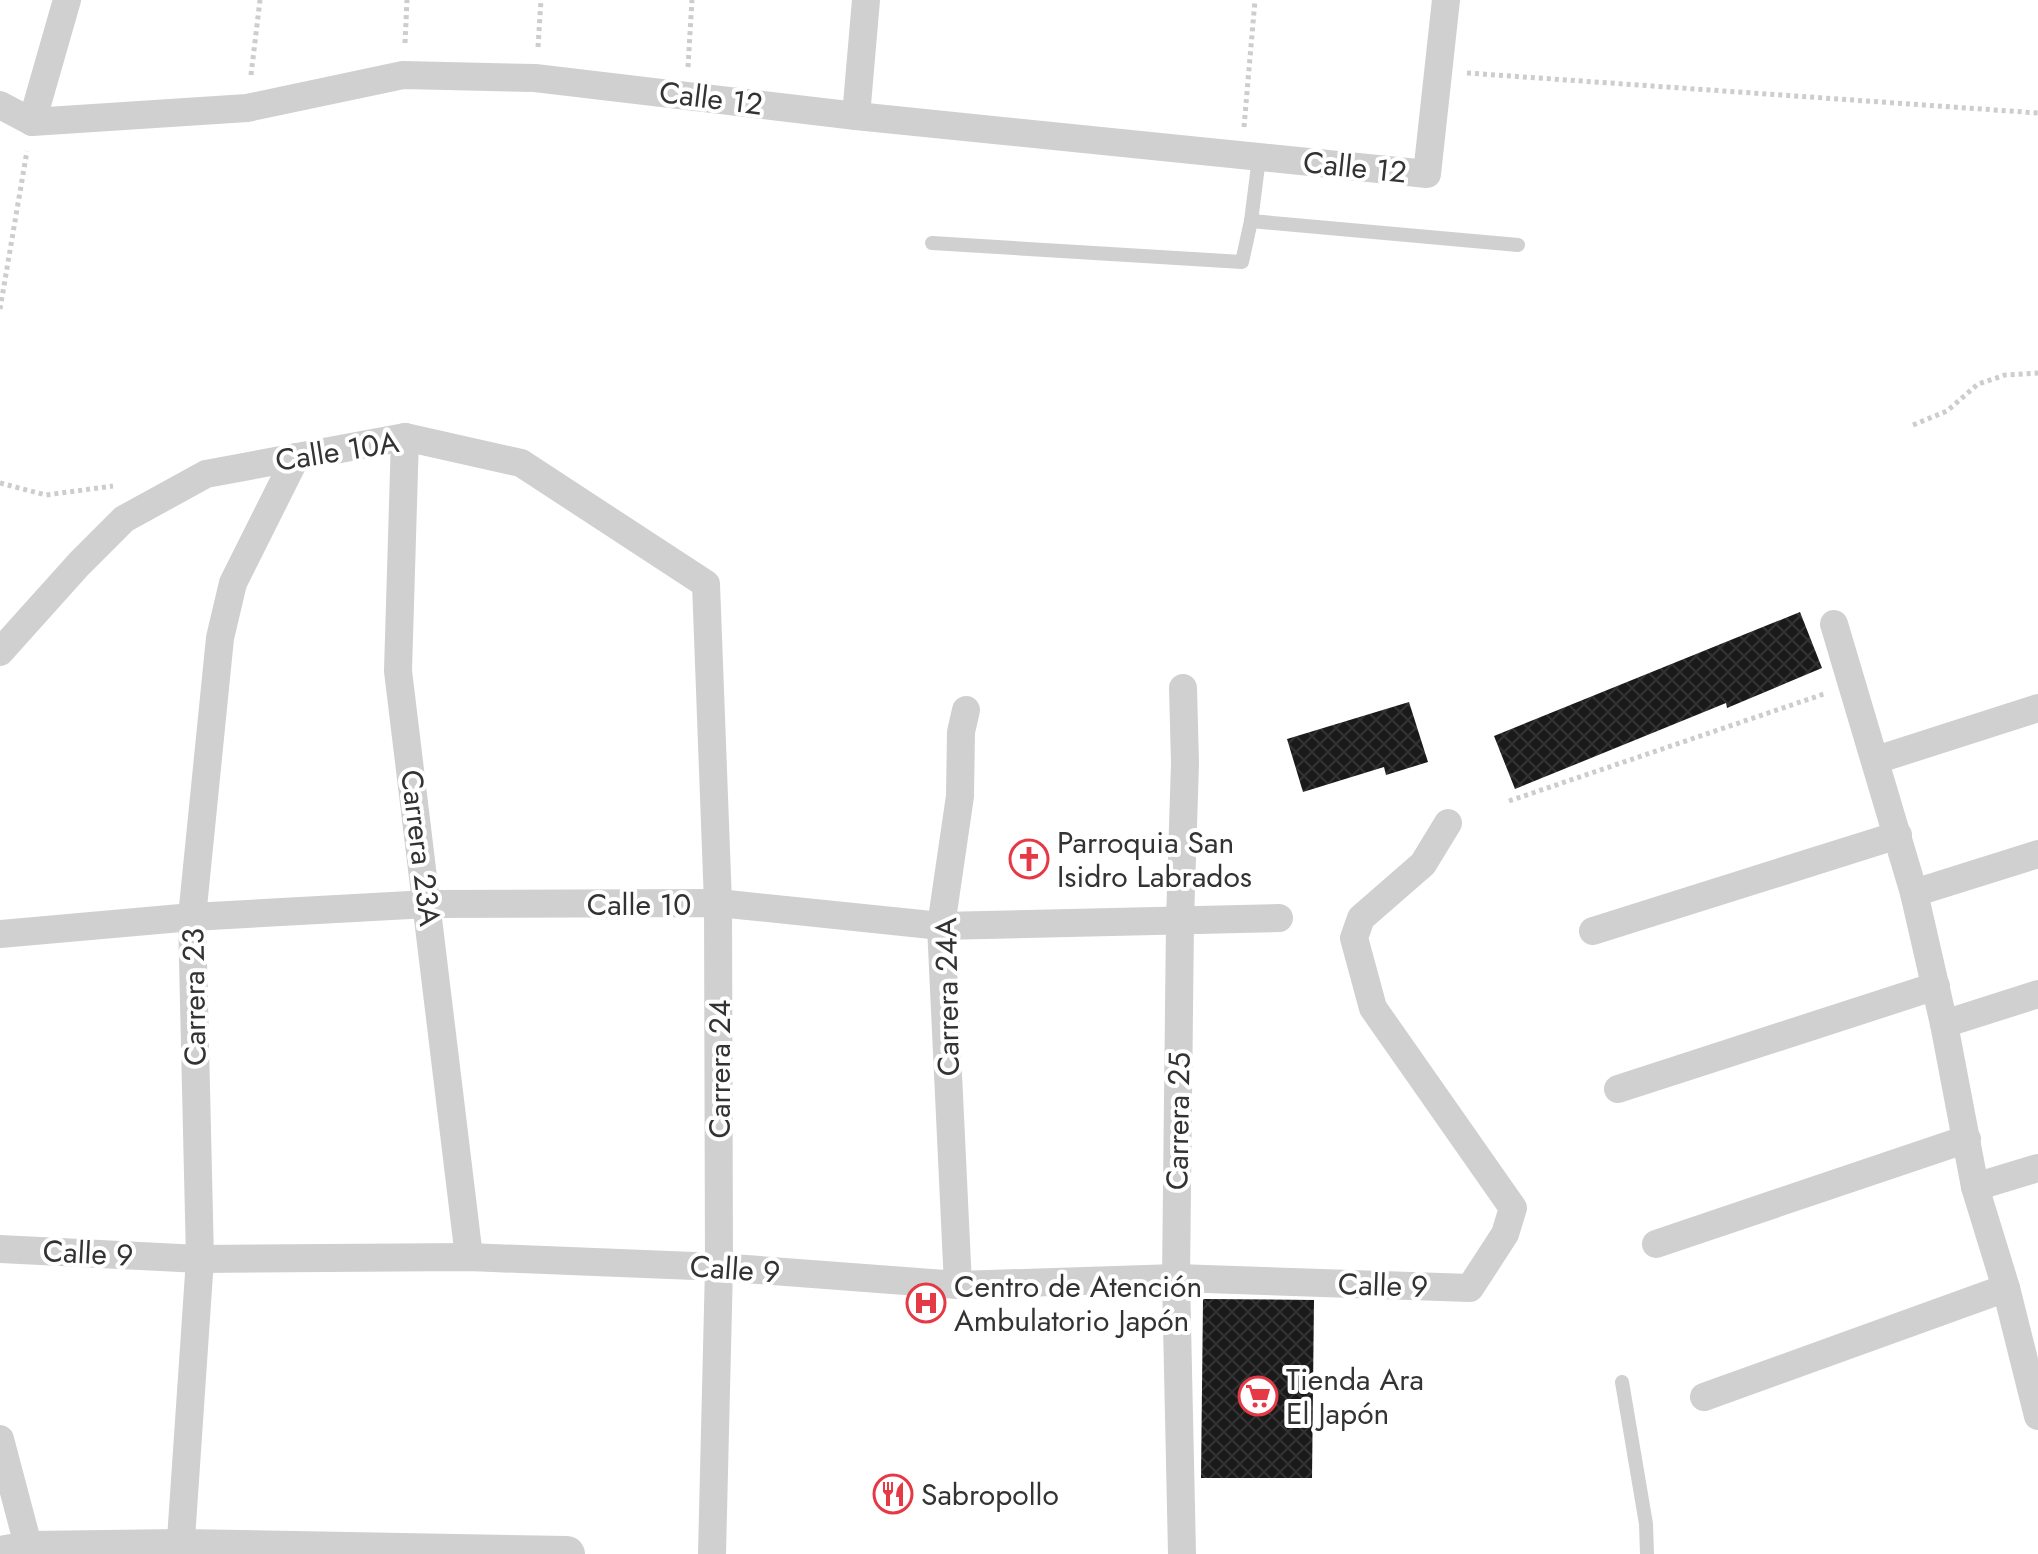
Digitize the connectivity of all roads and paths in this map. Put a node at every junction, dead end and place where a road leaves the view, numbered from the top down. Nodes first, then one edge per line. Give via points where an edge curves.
1 (67, 0) edge
2 (260, 0) edge
3 (407, 0) edge
4 (541, 0) edge
5 (692, 0) edge
6 (866, 0) edge
7 (1255, 0) edge
8 (1446, 0) edge
9 (1438, 71) junction
10 (403, 75) junction
11 (535, 78) junction
12 (686, 95) junction
13 (0, 105) edge
14 (247, 108) junction
15 (2038, 113) edge
16 (856, 116) junction
17 (32, 122) junction
18 (1250, 156) junction
19 (1251, 221) junction
20 (932, 243) dead end
21 (1518, 245) dead end
22 (0, 309) edge
23 (2038, 373) edge
24 (1913, 425) dead end
25 (405, 437) junction
26 (296, 457) junction
27 (0, 483) edge
28 (119, 485) dead end
29 (706, 584) joint
30 (1834, 624) dead end
31 (0, 652) edge
32 (1852, 684) junction
33 (1183, 688) dead end
34 (2038, 708) edge
35 (966, 710) dead end
36 (1876, 760) junction
37 (1509, 801) dead end
38 (1448, 823) dead end
39 (1898, 835) junction
40 (2038, 854) edge
41 (1914, 893) junction
42 (718, 903) junction
43 (428, 904) junction
44 (192, 917) junction
45 (1279, 918) dead end
46 (1180, 921) junction
47 (941, 926) junction
48 (1593, 931) dead end
49 (0, 934) edge
50 (1936, 986) junction
51 (2038, 994) edge
52 (1944, 1024) junction
53 (1618, 1089) dead end
54 (1967, 1139) junction
55 (2038, 1168) edge
56 (1975, 1187) junction
57 (1656, 1244) dead end
58 (0, 1249) edge
59 (469, 1257) junction
60 (200, 1259) junction
61 (719, 1267) junction
62 (1176, 1278) junction
63 (958, 1285) junction
64 (2006, 1288) junction
65 (1622, 1382) dead end
66 (1704, 1397) dead end
67 (2038, 1416) edge
68 (0, 1439) edge
69 (15, 1551) edge
70 (180, 1551) edge
71 (451, 1553) edge
72 (567, 1554) edge
73 (712, 1554) edge
74 (1182, 1554) edge
75 (1647, 1554) edge

1 - 17 street
2 - 14 path
3 - 10 path
4 - 11 path
5 - 12 path
6 - 16 street
7 - 18 path
8 - 9 street
9 - 15 path
9 - 18 street, Calle 12 via 1427,174
10 - 11 street, Calle 12
10 - 14 street, Calle 12
11 - 12 street, Calle 12
12 - 16 street, Calle 12
13 - 17 street
14 - 17 street, Calle 12
16 - 18 street, Calle 12
17 - 22 path
18 - 19 lane
19 - 20 lane via 1242,262
19 - 21 lane
23 - 24 path via 1978,384 1947,411
25 - 26 street, Calle 10A
25 - 29 street, Calle 10A via 521,463
25 - 43 street, Carrera 23A via 398,671
26 - 31 street, Calle 10A via 206,474 124,519
26 - 44 street, Carrera 23 via 233,583 220,638
27 - 28 path via 46,495
29 - 42 street, Carrera 24
30 - 32 street
32 - 36 street
32 - 37 path
33 - 46 street, Carrera 25
34 - 36 street
35 - 47 street, Carrera 24A
36 - 39 street
38 - 62 street, Calle 9 via 1423,864 1361,918 1354,938 1373,1008 1513,1208 1505,1234 1470,1288
39 - 41 street
39 - 48 street
40 - 41 street
41 - 50 street
42 - 43 street, Calle 10
42 - 47 street, Calle 10
42 - 61 street, Carrera 24
43 - 44 street, Calle 10
43 - 59 street, Carrera 23A
44 - 49 street, Calle 10
44 - 60 street, Carrera 23
45 - 46 street, Calle 10
46 - 47 street, Calle 10
46 - 62 street, Carrera 25
47 - 63 street, Carrera 24A
50 - 52 street
50 - 53 street
51 - 52 street
52 - 54 street
54 - 56 street
54 - 57 street
55 - 56 street
56 - 64 street
58 - 60 street, Calle 9
59 - 60 street, Calle 9
59 - 61 street, Calle 9
60 - 70 street, Carrera 23
61 - 63 street, Calle 9
61 - 73 street, Carrera 24
62 - 63 street, Calle 9
62 - 74 street, Carrera 25
64 - 66 street
64 - 67 street
65 - 75 lane
68 - 69 street
69 - 70 street
70 - 71 street
71 - 72 street

